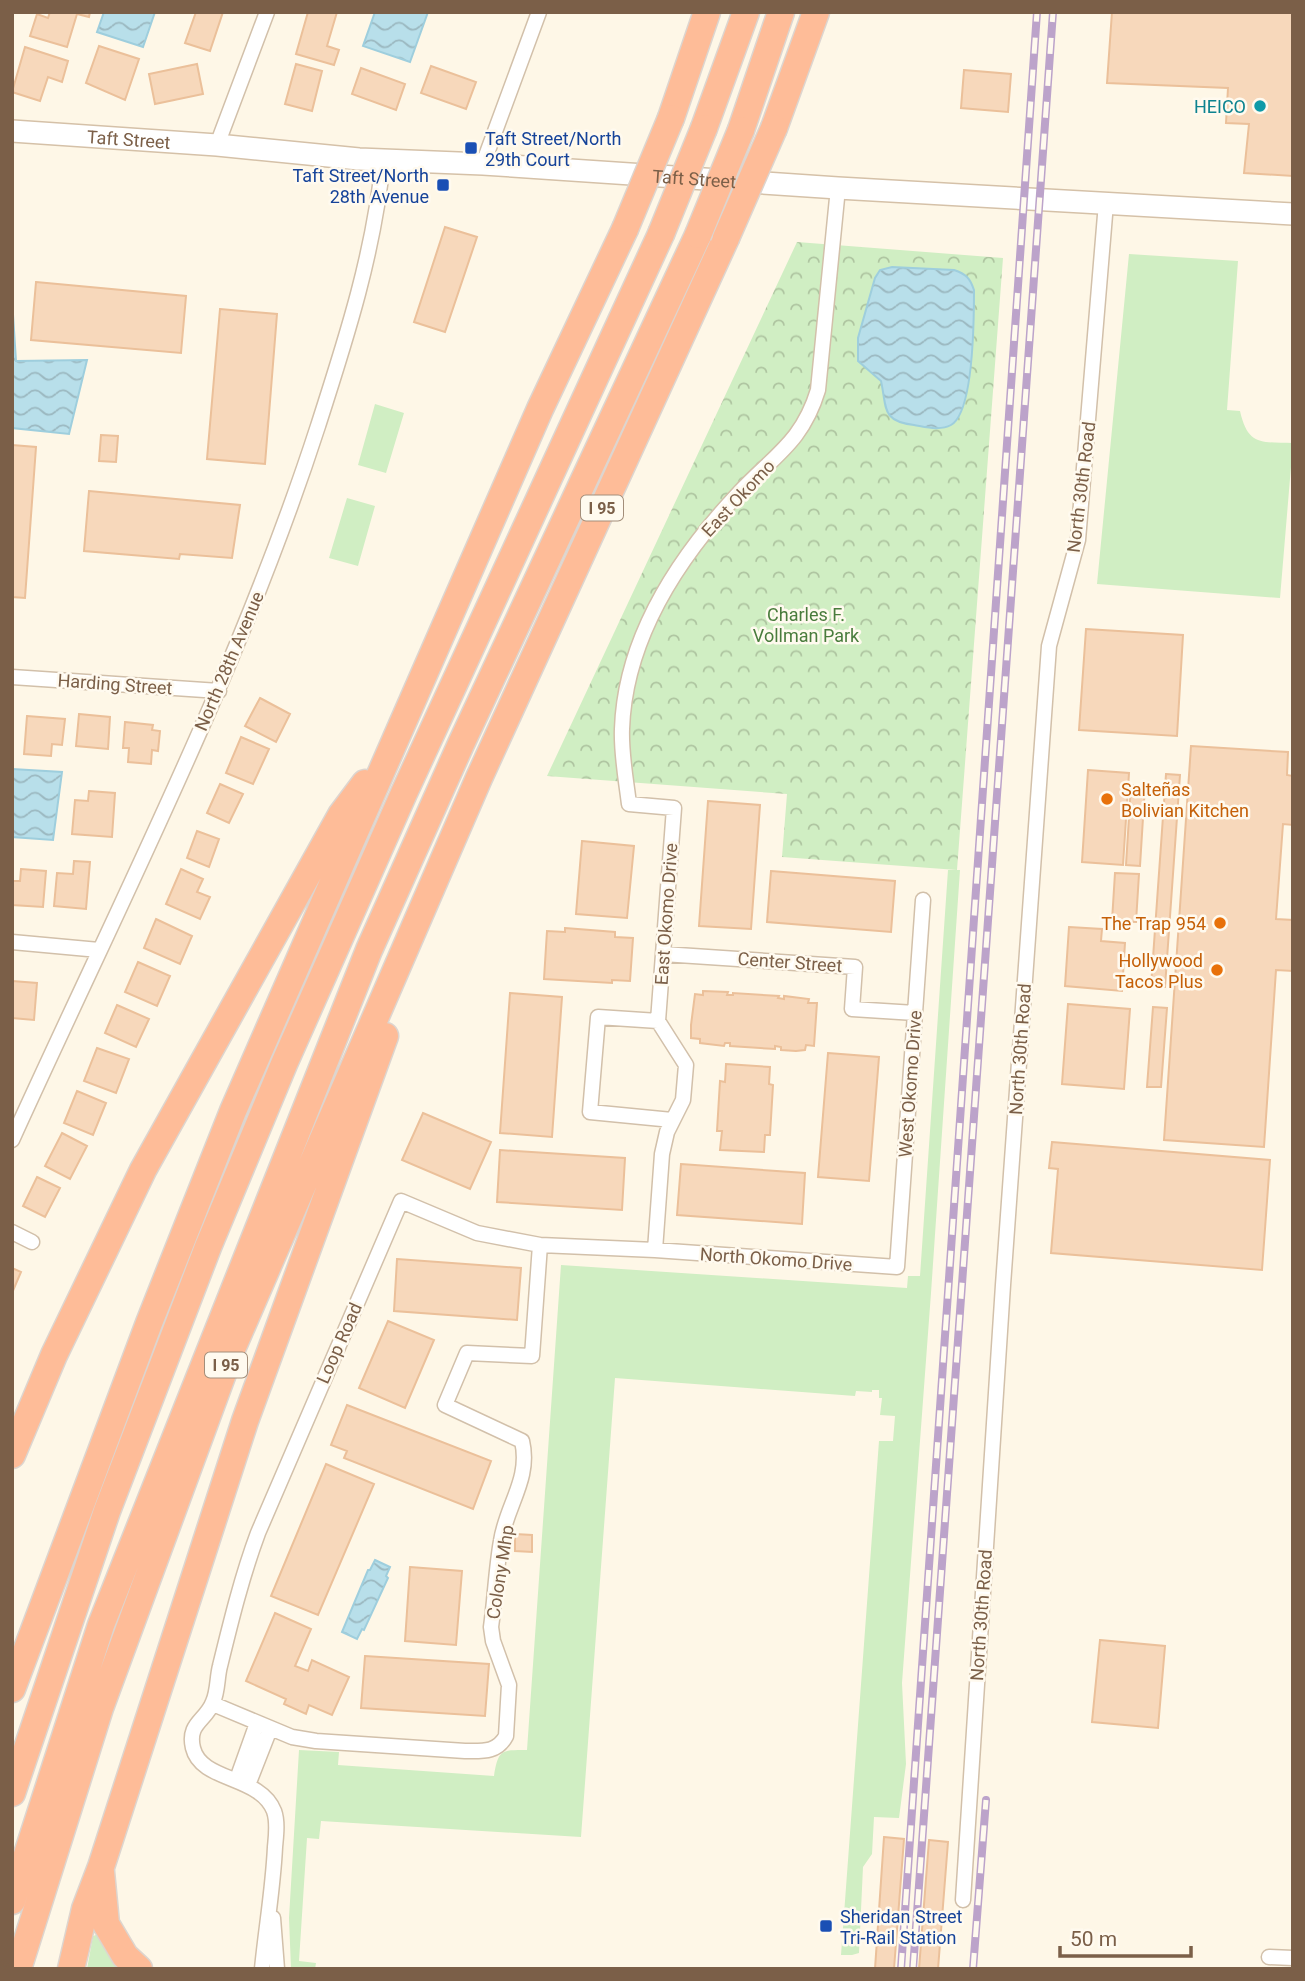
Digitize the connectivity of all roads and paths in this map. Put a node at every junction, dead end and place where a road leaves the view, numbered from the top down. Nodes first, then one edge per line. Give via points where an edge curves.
1 (267, 12) edge
2 (539, 12) edge
3 (707, 12) edge
4 (746, 12) edge
5 (781, 12) edge
6 (816, 12) edge
7 (12, 131) edge
8 (217, 145) junction
9 (383, 160) junction
10 (483, 164) junction
11 (838, 188) junction
12 (1106, 203) junction
13 (1293, 214) edge
14 (12, 677) edge
15 (219, 691) junction
16 (394, 741) junction
17 (479, 778) junction
18 (674, 808) joint
19 (923, 900) dead end
20 (12, 942) edge
21 (99, 950) junction
22 (663, 954) junction
23 (915, 1013) junction
24 (658, 1021) junction
25 (672, 1120) junction
26 (12, 1140) edge
27 (401, 1201) joint
28 (12, 1231) edge
29 (32, 1242) dead end
30 (541, 1245) junction
31 (655, 1250) junction
32 (897, 1267) joint
33 (12, 1455) edge
34 (12, 1689) edge
35 (213, 1704) junction
36 (264, 1726) junction
37 (242, 1782) junction
38 (12, 1793) edge
39 (101, 1867) junction
40 (963, 1900) dead end
41 (12, 1901) edge
42 (271, 1910) junction
43 (1269, 1957) dead end
44 (1293, 1958) edge
45 (18, 1969) edge
46 (71, 1969) edge
47 (139, 1969) edge
48 (262, 1969) edge
49 (277, 1969) edge

1 - 8 street
2 - 10 street
3 - 16 highway, bridge via 671,118 625,229
4 - 38 highway, bridge via 661,234 404,793 208,1247 107,1511
5 - 41 highway, bridge via 741,130 698,235 369,950 101,1625
6 - 17 highway, I 95, bridge via 774,128 726,238
7 - 8 street, Taft Street
8 - 9 street, Taft Street
9 - 10 street, Taft Street
9 - 15 street, North 28th Avenue via 372,244 343,351 294,499
10 - 11 street, Taft Street
11 - 12 street, Taft Street
11 - 18 street, East Okomo via 818,390 812,410 788,447 740,492 686,556 655,611 629,680 623,751 629,804
12 - 13 street, Taft Street
12 - 40 street, North 30th Road via 1078,540 1049,646
14 - 15 street, Harding Street
15 - 21 street, North 28th Avenue
16 - 33 highway via 341,815 143,1170 54,1355
16 - 34 highway via 228,1124
17 - 39 highway via 245,1421
17 - 45 highway, I 95 via 232,1349 100,1708
18 - 22 street, East Okomo Drive
19 - 23 street, West Okomo Drive
20 - 21 street
21 - 26 street, North 28th Avenue
22 - 23 street, Center Street via 855,967 852,1009
22 - 24 street, East Okomo Drive
23 - 32 street, West Okomo Drive
24 - 25 street via 686,1065 683,1100
24 - 25 street via 597,1017 590,1112
25 - 31 street via 662,1154
27 - 30 street, North Okomo Drive via 477,1233
27 - 35 street, Loop Road via 245,1568
28 - 29 street
30 - 31 street, North Okomo Drive
30 - 36 street, Colony Mhp via 532,1356 467,1353 445,1405 522,1441 525,1454 517,1497 501,1540 491,1627 509,1685 502,1743 486,1751 465,1751 316,1741
31 - 32 street, North Okomo Drive
35 - 36 street
35 - 37 street via 193,1729 194,1751 207,1767
36 - 37 street
37 - 42 street via 266,1797 274,1810
39 - 46 highway
39 - 47 highway via 106,1924
42 - 48 street
42 - 49 street
43 - 44 street

